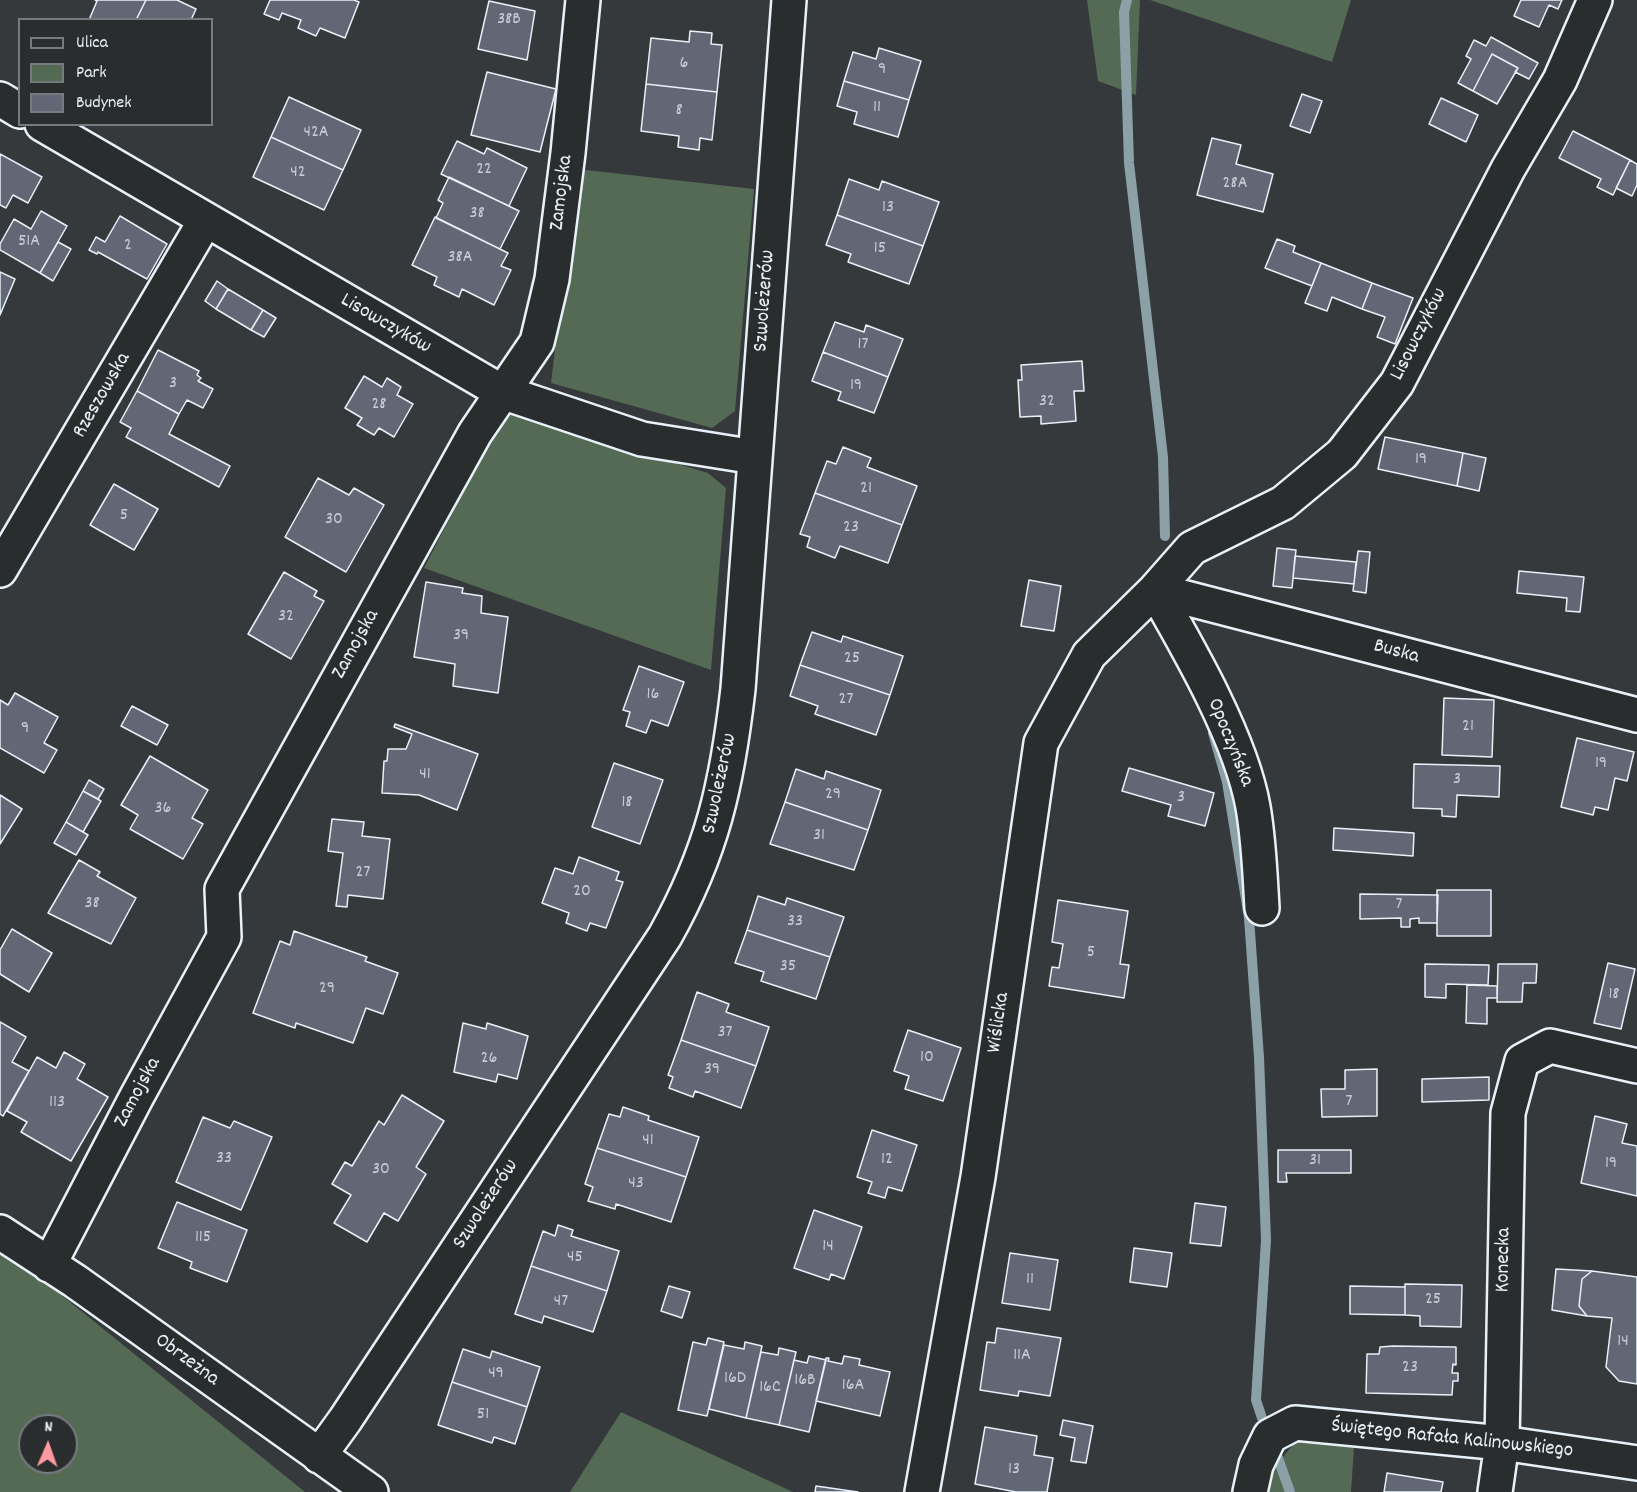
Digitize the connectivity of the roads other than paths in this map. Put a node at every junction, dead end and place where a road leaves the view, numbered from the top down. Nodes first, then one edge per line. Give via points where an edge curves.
1 (583, 0) edge
2 (789, 0) edge
3 (1595, 0) edge
4 (0, 99) edge
5 (18, 110) edge
6 (45, 126) edge
7 (206, 221) junction
8 (502, 392) junction
9 (755, 457) junction
10 (0, 570) edge
11 (1155, 590) junction
12 (1637, 715) edge
13 (1262, 908) dead end
14 (1637, 1066) edge
15 (0, 1232) edge
16 (49, 1265) junction
17 (1502, 1443) junction
18 (319, 1456) junction
19 (1637, 1463) edge
20 (371, 1492) edge
21 (922, 1492) edge
22 (1251, 1492) edge
23 (1495, 1492) edge

1 - 8 street, Zamojska via 552,279 537,342
2 - 9 street, Szwoleżerów
3 - 11 street, Lisowczyków via 1560,80 1508,169 1397,383 1342,454 1283,503 1192,548
4 - 5 street
6 - 7 street, Lisowczyków
7 - 8 street, Lisowczyków
7 - 10 street, Rzeszowska
8 - 9 street, Lisowczyków via 642,439
8 - 16 street, Zamojska via 475,433 222,889 224,937
9 - 18 street, Szwoleżerów via 730,756 711,837 689,893 658,946
11 - 12 street, Buska
11 - 13 street, Opoczyńska via 1192,654 1238,755 1253,806
11 - 21 street, Wiślicka via 1089,655 1041,743 978,1177
14 - 17 street, Konecka via 1550,1046 1522,1061 1508,1113
15 - 16 street, Obrzeżna
16 - 18 street, Obrzeżna
17 - 19 street, Świętego Rafała Kalinowskiego
17 - 22 street, Świętego Rafała Kalinowskiego via 1295,1423 1270,1436 1256,1465
17 - 23 street, Konecka
18 - 20 street, Obrzeżna

